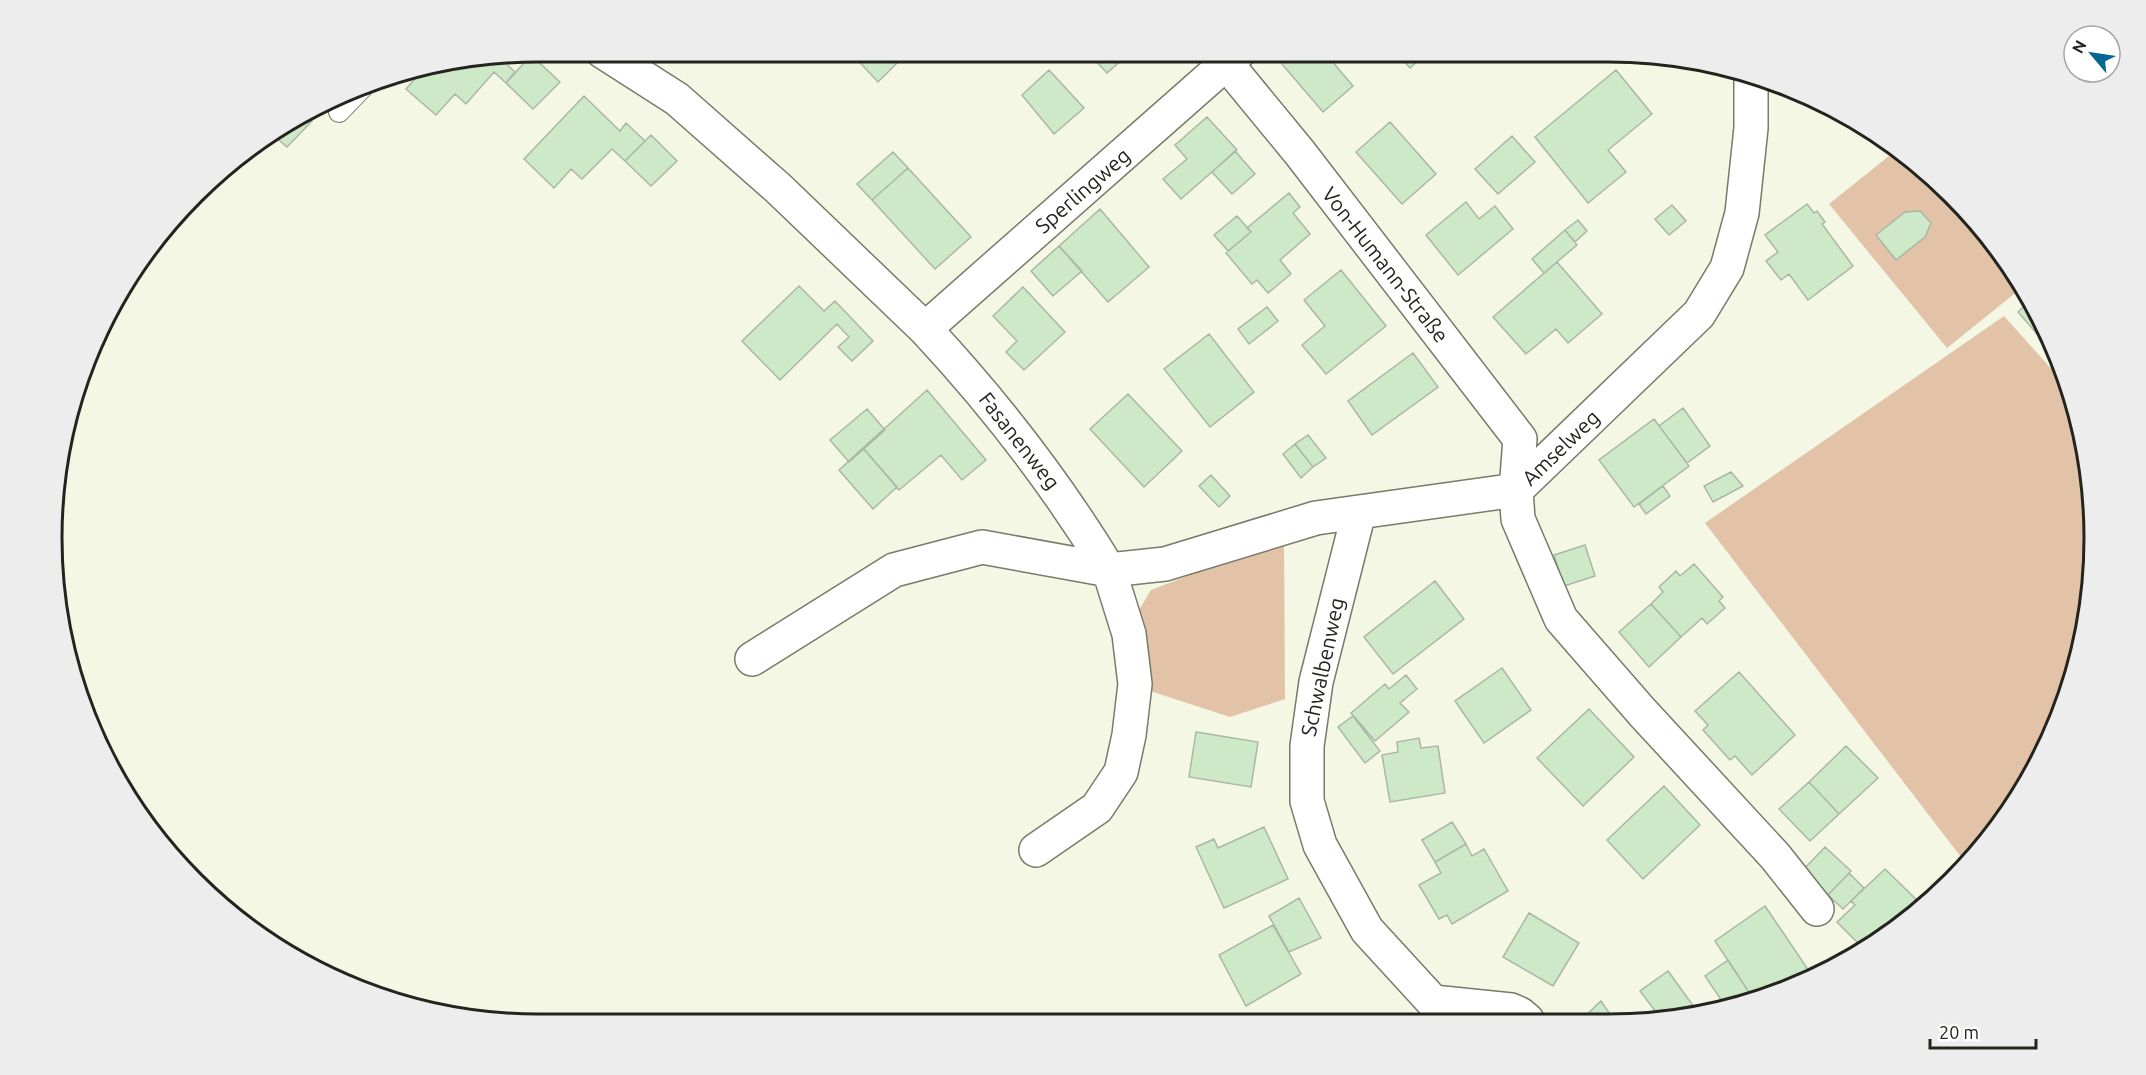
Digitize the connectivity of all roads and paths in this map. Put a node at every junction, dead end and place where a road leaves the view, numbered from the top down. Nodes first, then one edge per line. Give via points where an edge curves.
1 (619, 62) edge
2 (1220, 62) edge
3 (1233, 62) edge
4 (1751, 84) edge
5 (350, 100) edge
6 (339, 112) dead end
7 (925, 328) junction
8 (1516, 490) junction
9 (1359, 512) junction
10 (1109, 570) junction
11 (752, 659) dead end
12 (1036, 850) dead end
13 (1817, 909) dead end
14 (1443, 1011) edge
15 (1520, 1014) edge

1 - 7 street, Fasanenweg via 677,99 778,188
2 - 7 street, Sperlingweg
3 - 8 street, Von-Humann-Straße via 1520,439
4 - 8 street, Amselweg via 1751,128 1742,213 1727,268 1699,314
5 - 6 lane
7 - 10 street, Fasanenweg via 1037,461
8 - 9 street
8 - 13 street, Amselweg via 1518,519 1561,618 1775,856
9 - 10 street via 1302,520 1165,564
9 - 14 street, Schwalbenweg via 1316,682 1307,746 1307,801 1320,845 1367,930
10 - 11 street via 982,547 894,570
10 - 12 street, Fasanenweg via 1129,634 1136,684 1121,772 1097,808
14 - 15 street, Schwalbenweg via 1511,1010

